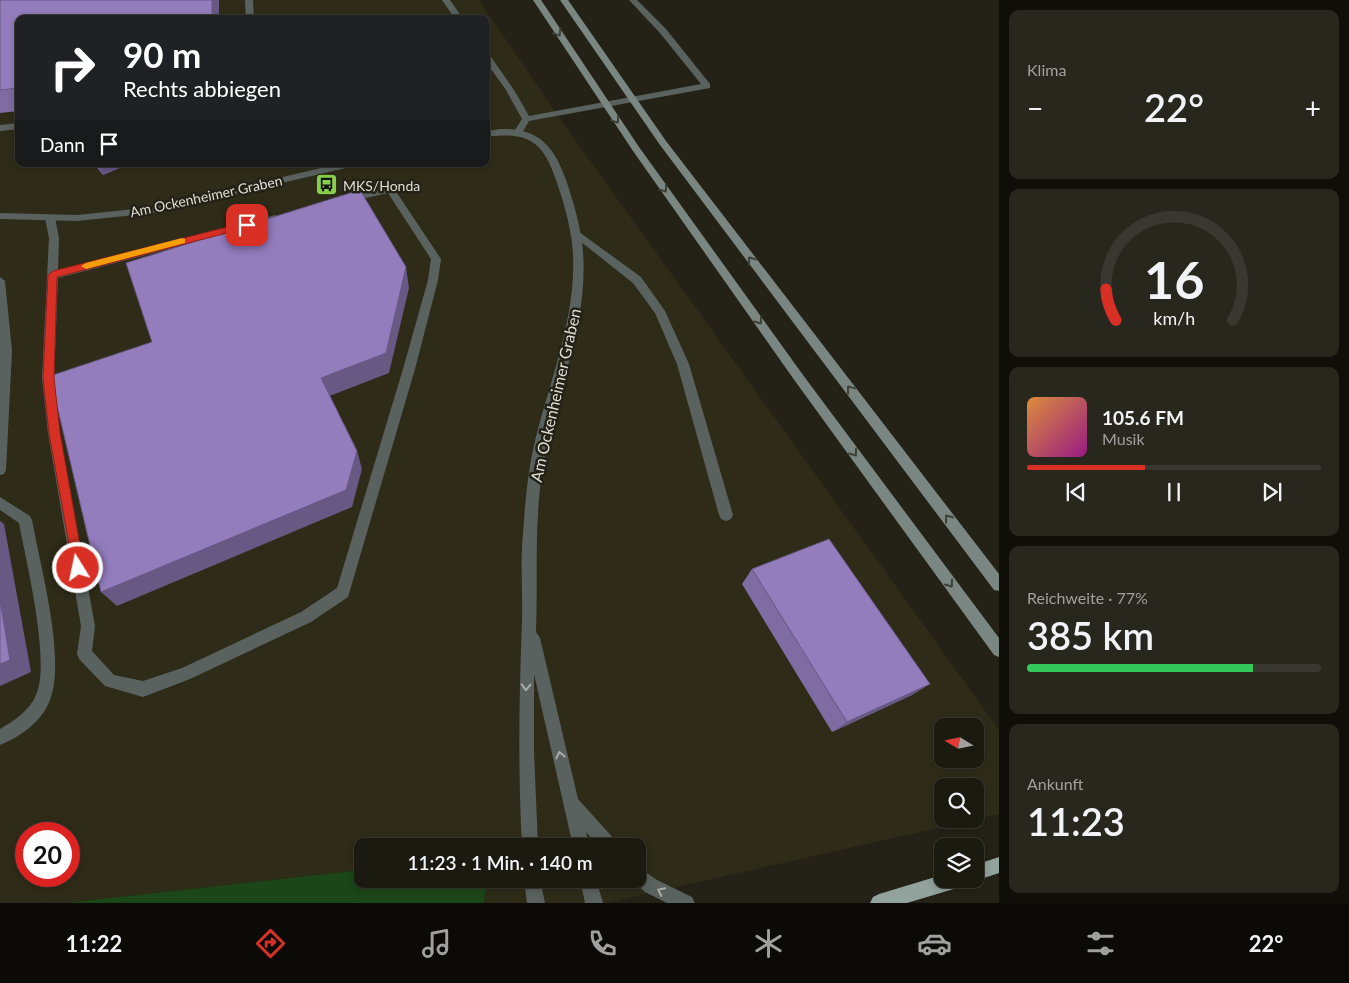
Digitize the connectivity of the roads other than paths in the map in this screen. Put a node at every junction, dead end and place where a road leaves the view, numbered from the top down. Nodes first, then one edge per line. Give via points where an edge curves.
1 (249, 0) edge
2 (446, 0) edge
3 (537, 0) edge
4 (564, 0) edge
5 (633, 0) edge
6 (250, 15) edge
7 (456, 15) edge
8 (490, 62) edge
9 (526, 119) junction
10 (15, 126) edge
11 (0, 128) edge
12 (518, 133) junction
13 (490, 134) edge
14 (337, 167) edge
15 (334, 203) edge
16 (288, 214) edge
17 (0, 216) edge
18 (50, 218) junction
19 (575, 232) junction
20 (53, 275) junction
21 (0, 281) edge
22 (0, 470) edge
23 (0, 503) edge
24 (726, 515) dead end
25 (999, 585) edge
26 (529, 620) junction
27 (999, 650) edge
28 (0, 737) edge
29 (572, 803) junction
30 (530, 838) edge
31 (579, 838) edge
32 (602, 838) edge
33 (999, 865) edge
34 (984, 870) edge
35 (646, 882) edge
36 (934, 886) edge
37 (534, 888) edge
38 (590, 888) edge
39 (536, 903) edge
40 (594, 903) edge
41 (686, 903) edge
42 (878, 903) edge

1 - 6 street
2 - 7 street
3 -> 27 main road via 636,149
25 -> 4 main road via 663,143
5 - 9 street via 664,31 707,86
8 - 9 street
9 - 12 street
10 - 11 street
12 - 13 street, Am Ockenheimer Graben
12 - 19 street, Am Ockenheimer Graben via 539,141 548,150 564,188
14 - 18 street, Am Ockenheimer Graben via 154,210 109,216
15 - 20 street via 390,189 436,258 411,360 344,592 306,617 185,674 143,689 110,681 84,654 88,626 54,433 48,378
16 - 20 street
17 - 18 street, Am Ockenheimer Graben
18 - 20 street via 54,238
19 - 24 street via 645,288 669,327 685,368
19 - 26 street, Am Ockenheimer Graben via 579,246 578,282 572,329 542,440 530,522 526,566
21 - 22 street via 6,312
23 - 28 street via 25,520 47,644 49,676 45,695 34,714
29 -> 26 street, Am Ockenheimer Graben
26 -> 30 street, Am Ockenheimer Graben via 526,692
29 - 31 street, Am Ockenheimer Graben
29 - 32 street, Am Ockenheimer Graben
33 - 34 main road
41 -> 35 street
36 - 42 main road
37 - 39 street
38 - 40 street

